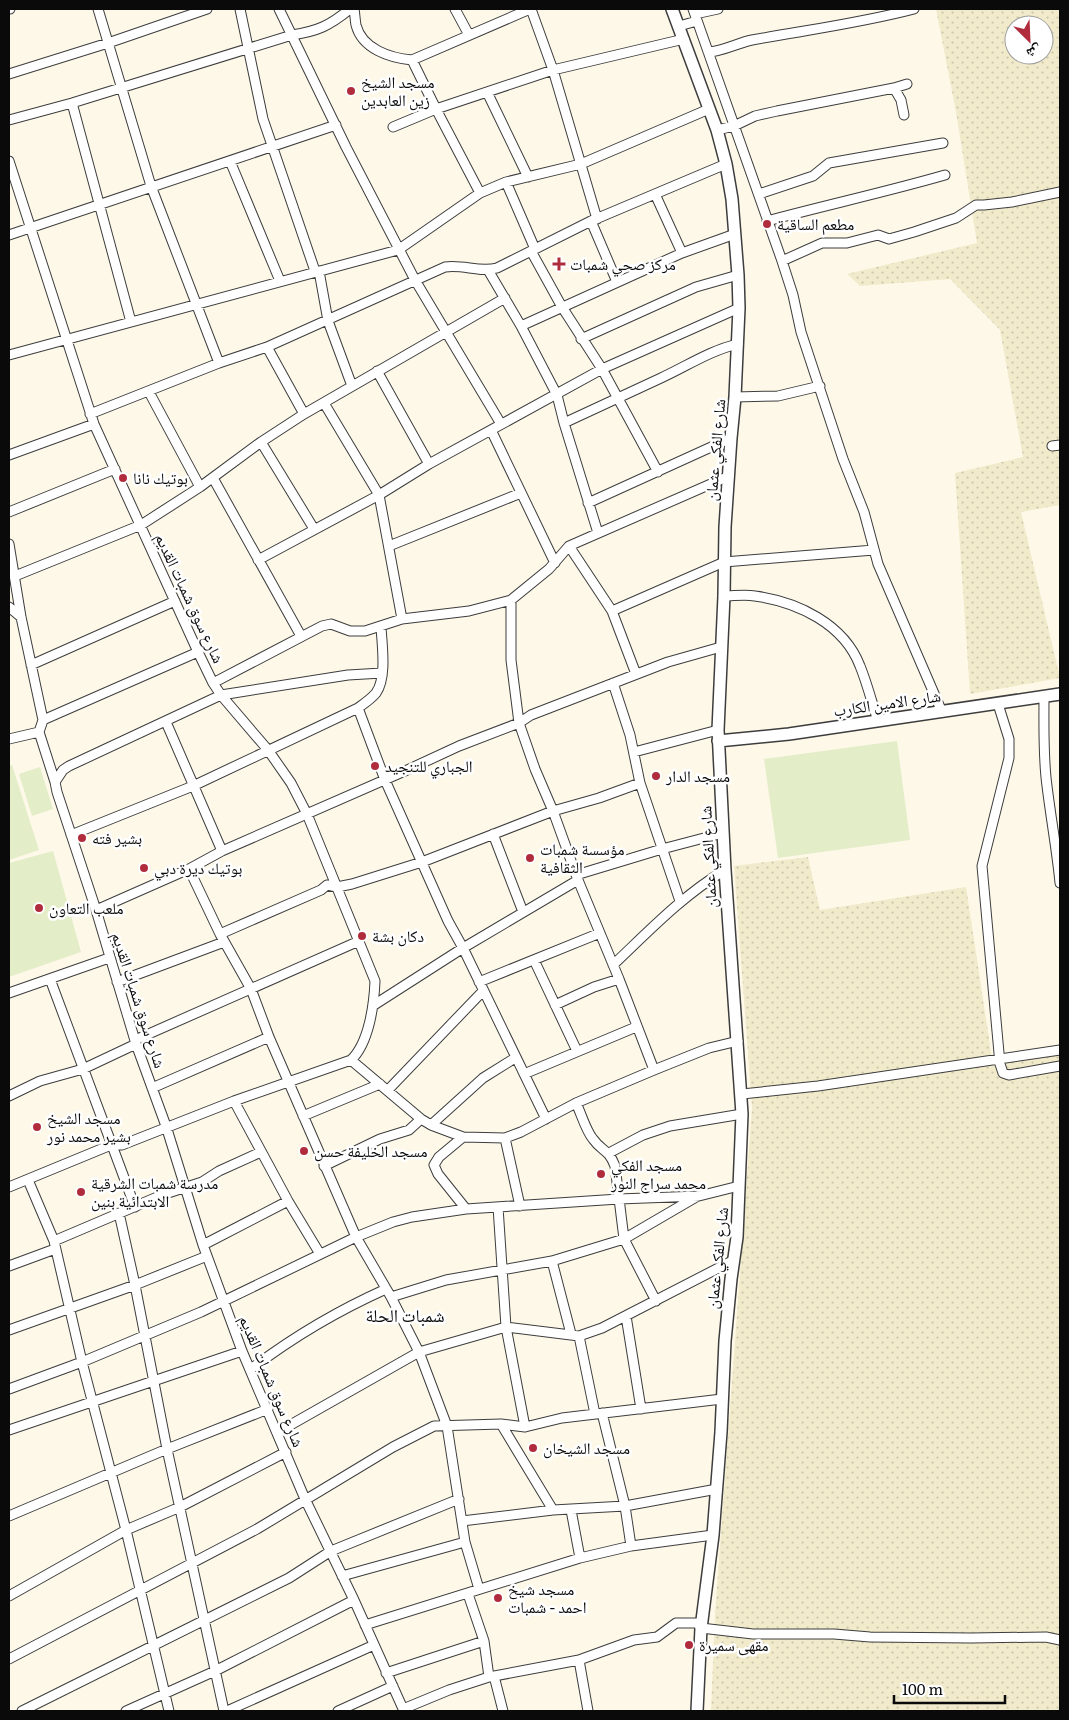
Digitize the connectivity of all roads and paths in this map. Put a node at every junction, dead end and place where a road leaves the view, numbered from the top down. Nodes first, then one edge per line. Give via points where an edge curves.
1 (98, 9) edge
2 (207, 9) edge
3 (240, 9) edge
4 (279, 9) edge
5 (350, 9) edge
6 (354, 9) edge
7 (456, 9) edge
8 (530, 9) edge
9 (672, 9) edge
10 (718, 9) edge
11 (914, 9) edge
12 (183, 13) edge
13 (695, 15) edge
14 (679, 26) junction
15 (292, 35) junction
16 (469, 35) junction
17 (684, 39) junction
18 (108, 43) junction
19 (249, 48) junction
20 (708, 52) junction
21 (412, 60) junction
22 (553, 70) junction
23 (9, 74) edge
24 (907, 84) dead end
25 (121, 88) junction
26 (894, 88) junction
27 (487, 92) junction
28 (72, 103) junction
29 (436, 109) junction
30 (709, 110) junction
31 (904, 115) dead end
32 (9, 120) edge
33 (336, 125) junction
34 (734, 126) junction
35 (393, 127) dead end
36 (716, 130) junction
37 (943, 144) dead end
38 (273, 147) junction
39 (9, 161) edge
40 (230, 161) junction
41 (581, 164) junction
42 (726, 164) junction
43 (944, 175) dead end
44 (528, 177) junction
45 (506, 182) junction
46 (151, 186) junction
47 (1060, 192) edge
48 (480, 193) junction
49 (655, 194) junction
50 (759, 194) junction
51 (100, 204) junction
52 (594, 220) junction
53 (767, 221) junction
54 (31, 228) junction
55 (735, 234) junction
56 (9, 235) edge
57 (398, 250) junction
58 (533, 250) junction
59 (682, 253) junction
60 (782, 261) junction
61 (488, 270) junction
62 (317, 271) junction
63 (738, 275) junction
64 (415, 280) junction
65 (280, 282) junction
66 (617, 282) junction
67 (505, 298) junction
68 (195, 305) junction
69 (562, 306) junction
70 (739, 308) junction
71 (328, 321) junction
72 (131, 322) junction
73 (521, 326) junction
74 (446, 333) junction
75 (581, 339) junction
76 (68, 340) junction
77 (738, 344) junction
78 (268, 347) junction
79 (9, 356) edge
80 (219, 363) junction
81 (602, 369) junction
82 (377, 371) junction
83 (352, 386) junction
84 (820, 386) junction
85 (149, 392) junction
86 (557, 394) junction
87 (736, 397) junction
88 (617, 398) junction
89 (324, 403) junction
90 (90, 414) junction
91 (304, 414) junction
92 (564, 423) junction
93 (94, 424) junction
94 (501, 424) junction
95 (491, 430) junction
96 (731, 438) junction
97 (262, 442) junction
98 (9, 455) edge
99 (429, 464) junction
100 (115, 469) junction
101 (658, 472) junction
102 (729, 476) junction
103 (213, 478) junction
104 (200, 487) junction
105 (521, 493) junction
106 (379, 495) junction
107 (588, 503) junction
108 (9, 512) edge
109 (140, 525) junction
110 (314, 529) junction
111 (598, 533) junction
112 (9, 544) edge
113 (390, 546) junction
114 (569, 546) junction
115 (874, 550) junction
116 (258, 560) junction
117 (724, 562) junction
118 (555, 563) junction
119 (15, 576) junction
120 (724, 596) junction
121 (511, 600) junction
122 (175, 601) junction
123 (9, 607) edge
124 (612, 611) junction
125 (21, 617) junction
126 (402, 619) junction
127 (381, 627) junction
128 (301, 636) junction
129 (721, 647) junction
130 (198, 652) junction
131 (31, 665) junction
132 (382, 673) junction
133 (636, 674) junction
134 (213, 683) junction
135 (613, 683) junction
136 (1060, 694) edge
137 (222, 695) junction
138 (1044, 697) junction
139 (998, 704) junction
140 (358, 708) junction
141 (942, 712) junction
142 (43, 720) junction
143 (878, 721) junction
144 (166, 722) junction
145 (519, 723) junction
146 (39, 732) junction
147 (718, 735) junction
148 (9, 739) edge
149 (268, 750) junction
150 (634, 752) junction
151 (385, 780) junction
152 (55, 782) junction
153 (640, 783) junction
154 (193, 786) junction
155 (553, 811) junction
156 (306, 814) junction
157 (723, 832) junction
158 (493, 834) junction
159 (71, 835) junction
160 (662, 848) junction
161 (222, 851) junction
162 (422, 862) junction
163 (189, 869) junction
164 (724, 870) junction
165 (577, 878) junction
166 (1060, 883) edge
167 (337, 887) junction
168 (680, 901) junction
169 (96, 910) junction
170 (523, 912) junction
171 (600, 933) junction
172 (222, 938) junction
173 (359, 941) junction
174 (463, 948) junction
175 (109, 958) junction
176 (534, 960) junction
177 (613, 965) junction
178 (50, 979) junction
179 (619, 979) junction
180 (116, 982) junction
181 (479, 982) junction
182 (251, 989) junction
183 (484, 991) junction
184 (9, 993) edge
185 (374, 1005) junction
186 (555, 1005) junction
187 (636, 1027) junction
188 (269, 1037) junction
189 (738, 1041) junction
190 (135, 1042) junction
191 (1060, 1050) edge
192 (577, 1052) junction
193 (515, 1058) junction
194 (1000, 1059) junction
195 (350, 1060) junction
196 (1060, 1066) edge
197 (83, 1070) junction
198 (654, 1070) junction
199 (524, 1074) junction
200 (288, 1081) junction
201 (384, 1087) junction
202 (152, 1088) junction
203 (742, 1094) junction
204 (9, 1096) edge
205 (234, 1101) junction
206 (576, 1103) junction
207 (742, 1114) junction
208 (303, 1116) junction
209 (421, 1119) junction
210 (546, 1119) junction
211 (431, 1125) junction
212 (166, 1126) junction
213 (463, 1137) junction
214 (505, 1138) junction
215 (112, 1145) junction
216 (261, 1152) junction
217 (609, 1153) junction
218 (324, 1166) junction
219 (28, 1180) junction
220 (739, 1186) junction
221 (9, 1187) edge
222 (187, 1188) junction
223 (699, 1196) junction
224 (619, 1199) junction
225 (288, 1201) junction
226 (520, 1206) junction
227 (135, 1207) junction
228 (498, 1207) junction
229 (466, 1209) junction
230 (119, 1213) junction
231 (356, 1236) junction
232 (624, 1239) junction
233 (54, 1245) junction
234 (203, 1245) junction
235 (320, 1254) junction
236 (207, 1256) junction
237 (734, 1260) junction
238 (552, 1262) junction
239 (9, 1266) edge
240 (502, 1270) junction
241 (136, 1285) junction
242 (388, 1293) junction
243 (656, 1300) junction
244 (224, 1302) junction
245 (70, 1308) junction
246 (626, 1316) junction
247 (506, 1327) junction
248 (9, 1330) edge
249 (575, 1335) junction
250 (145, 1336) junction
251 (242, 1351) junction
252 (419, 1352) junction
253 (82, 1362) junction
254 (251, 1369) junction
255 (154, 1382) junction
256 (9, 1388) edge
257 (722, 1399) junction
258 (93, 1402) junction
259 (268, 1409) junction
260 (641, 1409) junction
261 (598, 1414) junction
262 (501, 1424) junction
263 (447, 1426) junction
264 (525, 1427) junction
265 (9, 1430) edge
266 (278, 1432) junction
267 (167, 1449) junction
268 (286, 1452) junction
269 (111, 1472) junction
270 (717, 1489) junction
271 (305, 1499) junction
272 (459, 1499) junction
273 (625, 1506) junction
274 (180, 1507) junction
275 (553, 1510) junction
276 (571, 1510) junction
277 (9, 1516) edge
278 (462, 1521) junction
279 (126, 1530) junction
280 (712, 1535) junction
281 (465, 1542) junction
282 (631, 1546) junction
283 (331, 1551) junction
284 (580, 1558) junction
285 (190, 1563) junction
286 (342, 1576) junction
287 (478, 1588) junction
288 (140, 1591) junction
289 (468, 1594) junction
290 (9, 1596) edge
291 (354, 1600) junction
292 (204, 1621) junction
293 (365, 1625) junction
294 (701, 1628) junction
295 (1060, 1640) edge
296 (484, 1641) junction
297 (374, 1645) junction
298 (153, 1646) junction
299 (9, 1659) edge
300 (579, 1660) junction
301 (215, 1672) junction
302 (386, 1673) junction
303 (492, 1676) junction
304 (392, 1686) junction
305 (165, 1694) junction
306 (403, 1710) edge
307 (22, 1711) edge
308 (126, 1711) edge
309 (169, 1711) edge
310 (225, 1711) edge
311 (338, 1711) edge
312 (503, 1711) edge
313 (588, 1711) edge
314 (697, 1711) edge

1 - 18 street
2 - 12 street
3 - 19 street
4 - 15 street
5 - 15 street via 334,22 313,32
6 - 21 street via 356,26 366,43 379,52
7 - 16 street
8 - 16 street
8 - 22 street
9 - 14 street, شارع الفكي عثمان
10 - 13 street
11 - 20 street via 852,24 750,40
12 - 18 street
13 - 14 street
13 - 20 street
14 - 17 street, شارع الفكي عثمان
15 - 19 street
15 - 33 street
16 - 21 street
17 - 22 street
17 - 30 street, شارع الفكي عثمان
18 - 23 street
18 - 25 street
19 - 25 street
19 - 38 street via 263,119
20 - 34 street
21 - 29 street
22 - 27 street
22 - 41 street
24 - 26 street
25 - 28 street
25 - 46 street
26 - 31 street
26 - 34 street via 754,116
27 - 29 street
27 - 44 street
28 - 32 street
28 - 51 street
29 - 35 street
29 - 48 street
30 - 36 street, شارع الفكي عثمان
30 - 41 street
33 - 38 street
33 - 57 street
34 - 36 street
34 - 50 street
36 - 42 street, شارع الفكي عثمان
37 - 50 street via 829,163 813,176
38 - 40 street
38 - 62 street
39 - 54 street, شارع سوق شمبات القديم
40 - 46 street
40 - 65 street
41 - 44 street
41 - 52 street
42 - 49 street
42 - 55 street, شارع الفكي عثمان
43 - 53 street
44 - 45 street
45 - 48 street
45 - 58 street
46 - 51 street
46 - 68 street
47 - 60 street via 1012,202 976,205 956,218 914,232 888,239 878,235 847,243 820,244
48 - 57 street
49 - 52 street
49 - 59 street
50 - 53 street
51 - 54 street
51 - 72 street
52 - 58 street
52 - 66 street
53 - 60 street
54 - 56 street
54 - 76 street, شارع سوق شمبات القديم
55 - 59 street
55 - 63 street, شارع الفكي عثمان
57 - 62 street
57 - 64 street
58 - 61 street
58 - 69 street
59 - 66 street
60 - 84 street
61 - 64 street via 445,267
61 - 67 street
62 - 65 street
62 - 71 street
63 - 70 street, شارع الفكي عثمان
63 - 75 street via 689,290
64 - 71 street
64 - 74 street
65 - 68 street
66 - 69 street
67 - 73 street
67 - 74 street
68 - 72 street
68 - 80 street
69 - 73 street
69 - 75 street
70 - 77 street, شارع الفكي عثمان
70 - 81 street
71 - 78 street
71 - 83 street
72 - 76 street
73 - 86 street
74 - 82 street
74 - 94 street
75 - 81 street
76 - 79 street
76 - 90 street, شارع سوق شمبات القديم
77 - 87 street, شارع الفكي عثمان
77 - 88 street
78 - 80 street
78 - 91 street
80 - 85 street
81 - 86 street
81 - 88 street
82 - 83 street
82 - 99 street
83 - 89 street
84 - 87 street via 778,396
84 - 115 street
85 - 90 street
85 - 104 street
86 - 92 street
86 - 94 street
87 - 96 street, شارع الفكي عثمان
88 - 92 street
88 - 101 street
89 - 91 street
89 - 106 street
90 - 93 street, شارع سوق شمبات القديم
91 - 97 street
92 - 107 street
93 - 98 street
93 - 100 street, شارع سوق شمبات القديم
94 - 95 street
95 - 99 street
95 - 105 street
96 - 101 street
96 - 102 street, شارع الفكي عثمان
97 - 103 street
97 - 110 street
99 - 106 street
100 - 108 street
100 - 109 street, شارع سوق شمبات القديم
101 - 107 street
102 - 111 street
102 - 117 street, شارع الفكي عثمان
103 - 104 street
103 - 116 street
104 - 109 street
105 - 113 street
105 - 118 street
106 - 110 street
106 - 113 street
107 - 111 street
109 - 119 street
109 - 122 street, شارع سوق شمبات القديم
110 - 116 street
111 - 114 street
112 - 119 street
113 - 126 street
114 - 118 street
114 - 124 street
115 - 117 street
115 - 141 street
116 - 128 street
117 - 120 street, شارع الفكي عثمان
117 - 124 street
118 - 121 street
119 - 125 street
120 - 129 street, شارع الفكي عثمان
120 - 143 street via 754,596 790,605 832,626 843,637 860,665
121 - 126 street via 469,611
121 - 145 street via 511,660
122 - 130 street, شارع سوق شمبات القديم
122 - 131 street
123 - 125 street
124 - 133 street
125 - 131 street
126 - 127 street
127 - 128 street via 350,631 329,624
127 - 132 street
128 - 134 street
129 - 133 street
129 - 147 street, شارع الفكي عثمان
130 - 134 street, شارع سوق شمبات القديم
130 - 142 street
131 - 142 street
132 - 137 street via 348,674
132 - 140 street via 377,691
133 - 135 street
134 - 137 street, شارع سوق شمبات القديم
135 - 145 street via 531,715
135 - 150 street
136 - 138 street, شارع الامين الكارب
137 - 144 street
137 - 149 street, شارع سوق شمبات القديم
138 - 139 street, شارع الامين الكارب
138 - 166 street via 1047,786
139 - 141 street, شارع الامين الكارب
139 - 194 street via 1009,740 1009,758 982,866
140 - 149 street
140 - 151 street
141 - 143 street, شارع الامين الكارب
142 - 146 street
143 - 147 street, شارع الامين الكارب via 789,734
144 - 152 street via 69,766
144 - 154 street
145 - 151 street
145 - 155 street
146 - 148 street
146 - 152 street, شارع سوق شمبات القديم
147 - 150 street
147 - 157 street, شارع الفكي عثمان
149 - 154 street
149 - 156 street, شارع سوق شمبات القديم via 291,783
150 - 153 street
151 - 156 street
151 - 162 street
152 - 159 street, شارع سوق شمبات القديم
153 - 155 street
153 - 160 street
154 - 159 street
154 - 161 street
155 - 158 street
155 - 165 street
156 - 161 street
156 - 167 street, شارع سوق شمبات القديم
157 - 160 street
157 - 164 street, شارع الفكي عثمان
158 - 162 street
158 - 170 street
159 - 169 street, شارع سوق شمبات القديم
160 - 165 street
160 - 168 street
161 - 163 street
162 - 167 street
162 - 174 street
163 - 169 street
163 - 172 street
164 - 168 street
164 - 189 street, شارع الفكي عثمان
165 - 170 street
165 - 171 street
167 - 172 street via 327,886
167 - 173 street, شارع سوق شمبات القديم
168 - 177 street
169 - 175 street, شارع سوق شمبات القديم
170 - 174 street
171 - 176 street
171 - 177 street
172 - 180 street
172 - 182 street
173 - 182 street
173 - 185 street, شارع سوق شمبات القديم via 375,982
174 - 181 street
174 - 185 street
175 - 178 street
175 - 180 street, شارع سوق شمبات القديم
176 - 181 street
176 - 186 street
177 - 179 street
178 - 184 street
178 - 197 street
179 - 186 street
179 - 187 street
180 - 190 street, شارع سوق شمبات القديم
181 - 183 street
182 - 188 street
182 - 190 street
183 - 193 street
183 - 201 street
185 - 195 street, شارع سوق شمبات القديم via 360,1049
186 - 192 street
187 - 192 street
187 - 198 street
188 - 200 street
188 - 202 street
189 - 198 street via 709,1048
189 - 203 street, شارع الفكي عثمان
190 - 197 street
190 - 202 street, شارع سوق شمبات القديم
191 - 194 street
192 - 199 street
193 - 199 street
193 - 211 street via 483,1078
194 - 196 street via 1003,1072 1009,1074
194 - 203 street
195 - 200 street
195 - 201 street
197 - 204 street via 40,1081
197 - 215 street
198 - 206 street
199 - 210 street
200 - 205 street
200 - 208 street
201 - 208 street
201 - 209 street
202 - 212 street, شارع سوق شمبات القديم
203 - 207 street, شارع الفكي عثمان
205 - 212 street
205 - 216 street
206 - 210 street
206 - 217 street via 593,1139
207 - 217 street via 670,1126 643,1135
207 - 220 street, شارع الفكي عثمان
208 - 218 street
209 - 211 street
209 - 218 street via 409,1130 380,1139
210 - 214 street
211 - 213 street
212 - 215 street via 122,1145
212 - 222 street, شارع سوق شمبات القديم
213 - 214 street
213 - 229 street via 434,1165
214 - 226 street
215 - 219 street
215 - 227 street
216 - 222 street
216 - 225 street
217 - 224 street via 615,1166
218 - 231 street
219 - 221 street
219 - 233 street
220 - 223 street
220 - 237 street, شارع الفكي عثمان
222 - 227 street
222 - 234 street, شارع سوق شمبات القديم
223 - 224 street
223 - 232 street
224 - 226 street
224 - 232 street
225 - 234 street
225 - 235 street
226 - 228 street
227 - 230 street
228 - 229 street
228 - 240 street
229 - 231 street via 412,1217
230 - 233 street
230 - 241 street
231 - 235 street
231 - 242 street
232 - 238 street
232 - 243 street
233 - 239 street
233 - 245 street
234 - 236 street, شارع سوق شمبات القديم
235 - 244 street
236 - 241 street
236 - 244 street, شارع سوق شمبات القديم
237 - 243 street
237 - 257 street, شارع الفكي عثمان
238 - 240 street
238 - 249 street
240 - 242 street
240 - 247 street
241 - 245 street
241 - 250 street
242 - 252 street
242 - 254 street via 353,1303 290,1340
243 - 246 street
244 - 250 street
244 - 251 street, شارع سوق شمبات القديم
245 - 248 street
245 - 253 street
246 - 249 street via 602,1328
246 - 260 street
247 - 249 street
247 - 252 street
247 - 264 street
249 - 261 street
250 - 253 street
250 - 255 street
251 - 254 street, شارع سوق شمبات القديم
251 - 255 street
252 - 263 street
252 - 266 street
253 - 256 street
253 - 258 street
254 - 259 street, شارع سوق شمبات القديم
255 - 258 street
255 - 267 street
257 - 260 street
257 - 270 street, شارع الفكي عثمان
258 - 265 street
258 - 269 street
259 - 266 street, شارع سوق شمبات القديم
259 - 267 street
260 - 261 street
261 - 264 street
261 - 273 street
262 - 263 street
262 - 264 street
262 - 275 street
263 - 271 street via 434,1426 393,1447
263 - 272 street
266 - 268 street, شارع سوق شمبات القديم
267 - 269 street
267 - 274 street
268 - 271 street, شارع سوق شمبات القديم
268 - 274 street
269 - 277 street
269 - 279 street
270 - 273 street
270 - 280 street, شارع الفكي عثمان
271 - 283 street, شارع سوق شمبات القديم
271 - 285 street via 257,1529
272 - 278 street
272 - 283 street
273 - 276 street
273 - 282 street
274 - 279 street
274 - 285 street
275 - 276 street
275 - 278 street
276 - 284 street
278 - 281 street
279 - 288 street
279 - 290 street
280 - 282 street
280 - 294 street, شارع الفكي عثمان
281 - 286 street
281 - 287 street
282 - 284 street
283 - 286 street, شارع سوق شمبات القديم
283 - 292 street via 289,1578
284 - 287 street
285 - 288 street
285 - 292 street
286 - 291 street, شارع سوق شمبات القديم
287 - 289 street
288 - 298 street
288 - 299 street
289 - 293 street
289 - 296 street
291 - 293 street, شارع سوق شمبات القديم
291 - 301 street
292 - 298 street
292 - 301 street
293 - 297 street, شارع سوق شمبات القديم
294 - 295 street via 753,1634 1046,1637
294 - 300 street via 697,1623 676,1623 657,1637 634,1640
294 - 314 street, شارع الفكي عثمان
296 - 302 street
296 - 303 street
297 - 302 street, شارع سوق شمبات القديم
297 - 310 street
298 - 305 street
298 - 307 street
300 - 303 street
300 - 313 street
301 - 305 street
301 - 310 street
302 - 304 street, شارع سوق شمبات القديم
303 - 306 street
303 - 312 street
304 - 306 street, شارع سوق شمبات القديم
304 - 311 street
305 - 308 street
305 - 309 street

